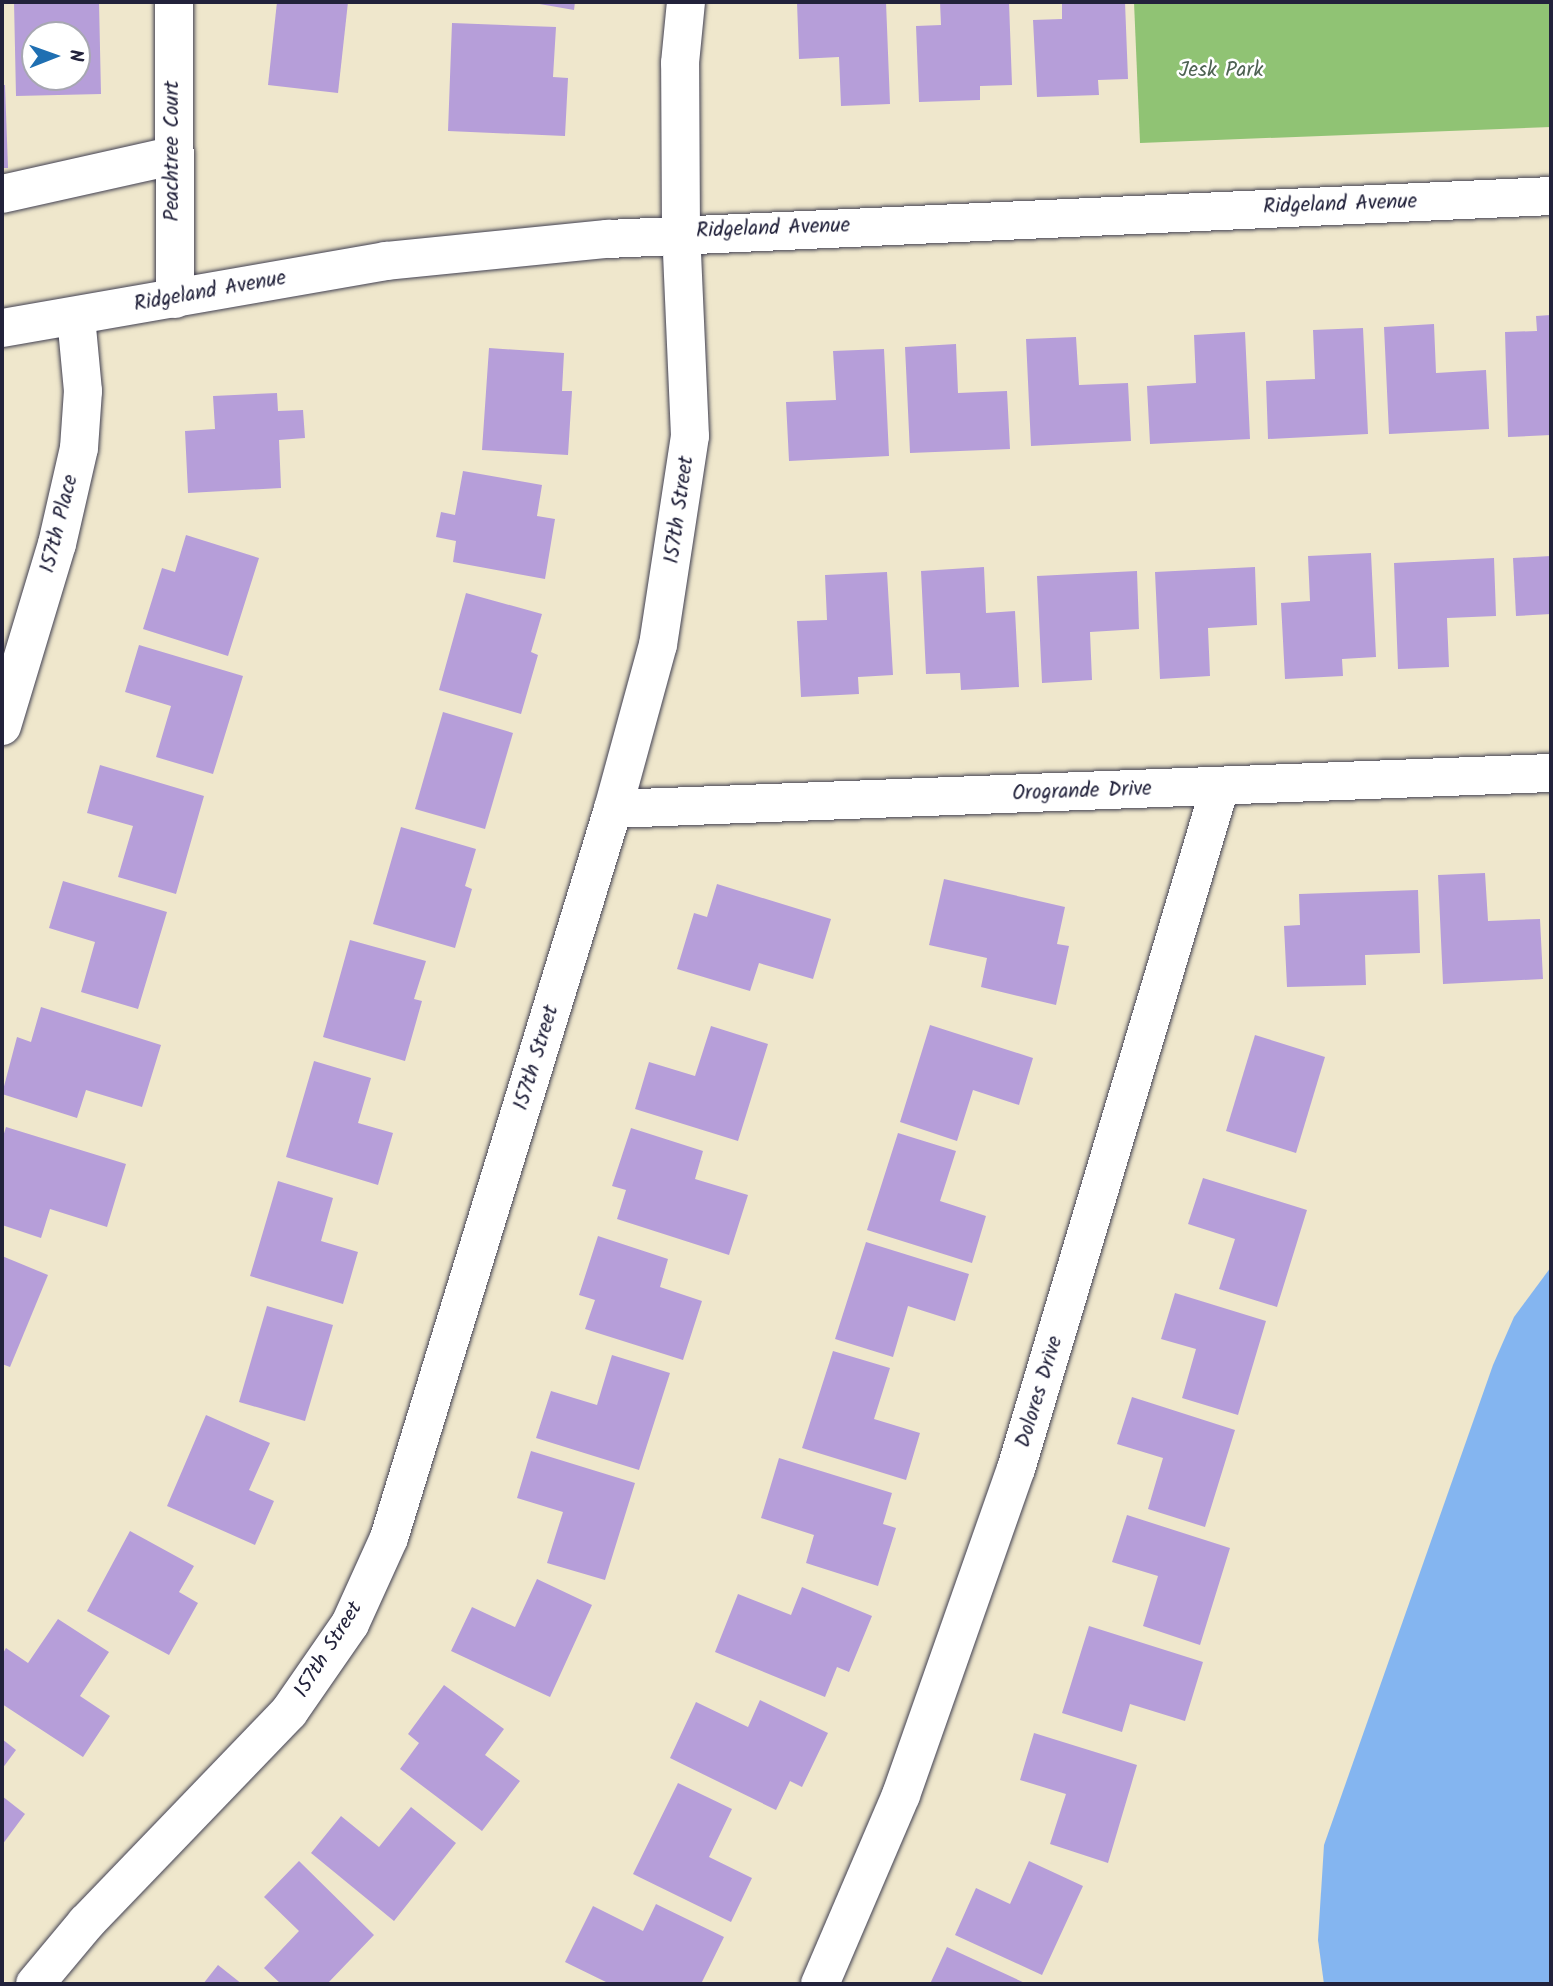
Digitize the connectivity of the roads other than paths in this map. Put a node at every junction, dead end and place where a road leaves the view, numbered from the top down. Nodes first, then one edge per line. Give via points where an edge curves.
1 (174, 2) edge
2 (686, 2) edge
3 (172, 156) junction
4 (2, 194) edge
5 (1551, 196) edge
6 (681, 233) junction
7 (175, 299) junction
8 (76, 317) junction
9 (2, 328) edge
10 (2, 726) edge
11 (1551, 773) edge
12 (1220, 787) junction
13 (613, 809) junction
14 (35, 1984) edge
15 (820, 1984) edge

1 - 3 street, Peachtree Court
2 - 6 street, 157th Street via 680,63
3 - 4 street
3 - 7 street, Peachtree Court
5 - 6 street, Ridgeland Avenue
6 - 7 street, Ridgeland Avenue via 386,261
6 - 13 street, 157th Street via 688,324 688,448 659,645
7 - 8 street, Ridgeland Avenue
8 - 9 street, Ridgeland Avenue
8 - 10 street, 157th Place via 83,391 79,448 57,544
11 - 12 street, Orogrande Drive
12 - 13 street, Orogrande Drive
12 - 15 street, Dolores Drive via 1016,1469 901,1795
13 - 14 street, 157th Street via 389,1538 350,1624 289,1712 86,1923

